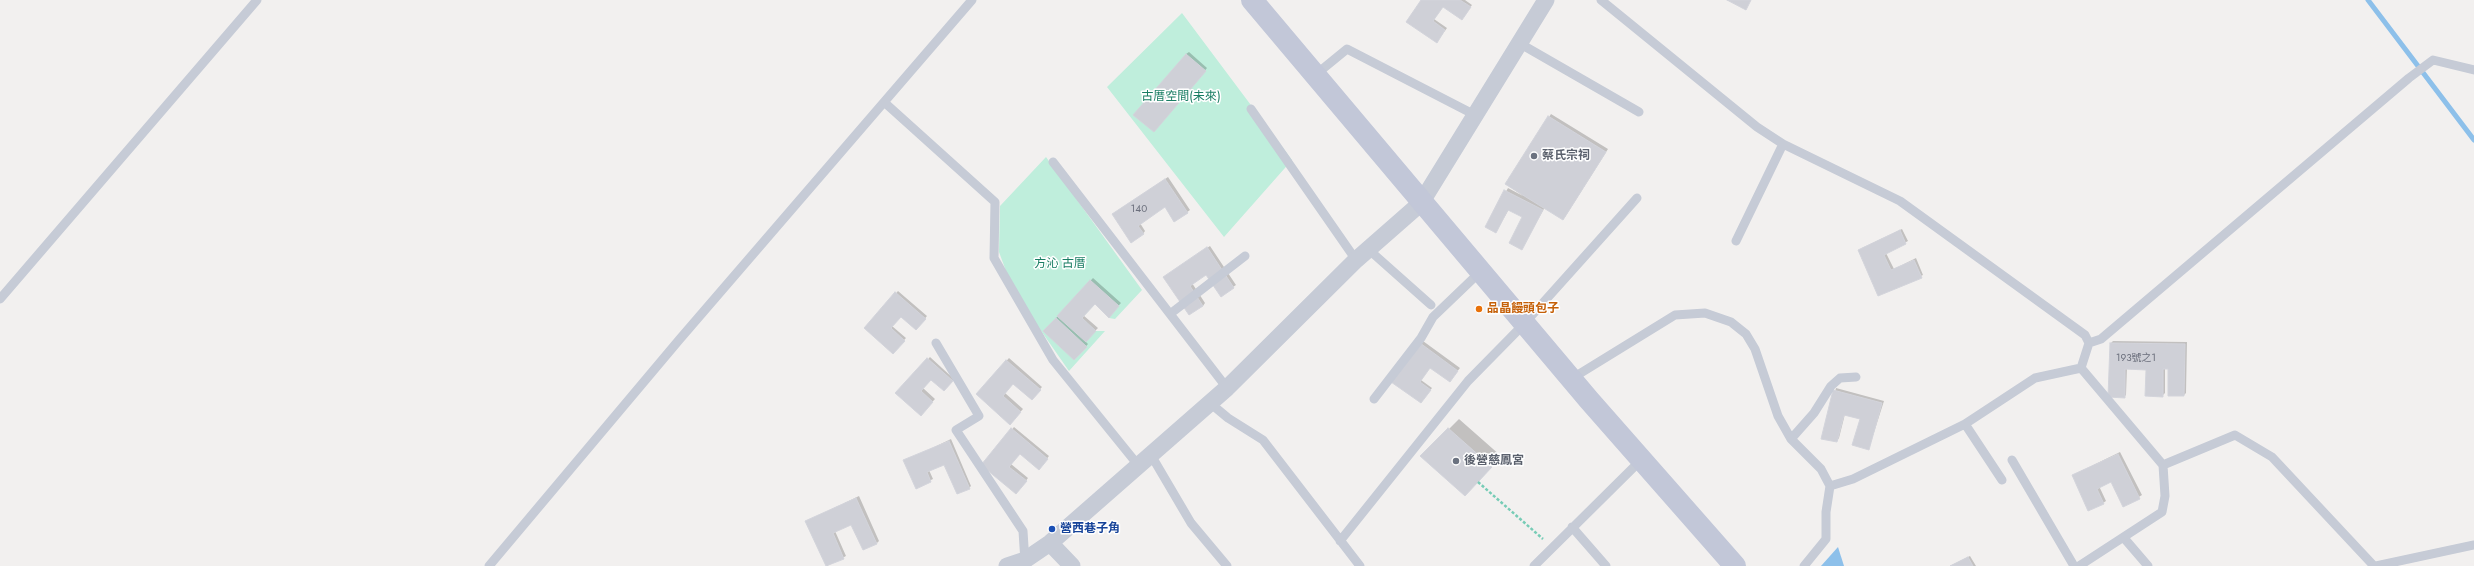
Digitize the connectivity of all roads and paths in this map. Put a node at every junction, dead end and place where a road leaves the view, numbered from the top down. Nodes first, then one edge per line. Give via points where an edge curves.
1 (257, 0) edge
2 (972, 0) edge
3 (1252, 0) edge
4 (1546, 0) edge
5 (1601, 0) edge
6 (1519, 43) junction
7 (2474, 70) edge
8 (1314, 76) junction
9 (884, 102) junction
10 (1250, 109) dead end
11 (1639, 112) dead end
12 (1475, 115) junction
13 (1783, 144) junction
14 (1053, 162) dead end
15 (1637, 198) dead end
16 (1421, 203) junction
17 (1736, 241) dead end
18 (1362, 254) junction
19 (1245, 256) dead end
20 (1480, 272) junction
21 (0, 299) edge
22 (1431, 305) dead end
23 (1170, 314) junction
24 (1524, 324) junction
25 (936, 343) dead end
26 (2089, 343) junction
27 (2081, 368) junction
28 (1856, 377) dead end
29 (1571, 379) junction
30 (1227, 388) junction
31 (1374, 399) dead end
32 (1210, 403) junction
33 (1965, 424) junction
34 (1791, 439) junction
35 (1144, 460) junction
36 (1640, 460) junction
37 (2012, 460) dead end
38 (2163, 465) junction
39 (2002, 480) dead end
40 (1478, 482) dead end
41 (1830, 486) junction
42 (1572, 528) junction
43 (2124, 538) junction
44 (1340, 541) junction
45 (1050, 543) junction
46 (2474, 544) edge
47 (1553, 547) junction
48 (1026, 563) edge
49 (1728, 563) edge
50 (489, 566) edge
51 (1007, 566) edge
52 (1072, 566) edge
53 (1227, 566) edge
54 (1360, 566) edge
55 (1534, 566) edge
56 (1606, 566) edge
57 (1804, 566) edge
58 (2074, 566) edge
59 (2079, 566) edge
60 (2148, 566) edge
61 (2375, 566) edge

1 - 21 lane
2 - 9 lane
3 - 8 street
4 - 6 street
5 - 13 lane via 1757,127
6 - 11 lane
6 - 12 street
7 - 26 lane via 2433,60 2101,340
8 - 12 lane via 1347,49
8 - 16 street
9 - 35 lane via 995,202 994,258 1053,360
9 - 50 lane
10 - 18 lane
12 - 16 street
13 - 17 lane
13 - 26 lane via 1900,201 2085,335
14 - 23 lane
15 - 24 lane
16 - 18 street
16 - 20 street
18 - 22 lane
18 - 30 street
19 - 23 lane
20 - 24 street
20 - 31 lane via 1433,317 1421,338
23 - 30 lane
24 - 29 street
24 - 44 lane via 1468,381
25 - 48 lane via 979,416 956,430 1023,531
26 - 27 lane
27 - 33 lane via 2035,378
27 - 38 lane
28 - 34 lane via 1840,378
29 - 34 lane via 1675,315 1705,313 1731,322 1746,334 1756,349 1778,416
29 - 36 street
30 - 32 street
32 - 35 street
32 - 44 lane via 1263,440
33 - 39 lane
33 - 41 lane via 1852,479
34 - 41 lane via 1821,469
35 - 45 street
35 - 53 lane
36 - 42 lane
36 - 49 street
37 - 58 lane
38 - 43 lane via 2165,496 2162,512
38 - 61 lane via 2236,435 2272,457
40 - 47 path
41 - 57 lane via 1826,512 1826,539
42 - 47 lane
42 - 56 lane
43 - 59 lane
43 - 60 lane
44 - 54 lane
45 - 48 street
45 - 52 street
46 - 61 lane
47 - 55 lane
48 - 51 street

